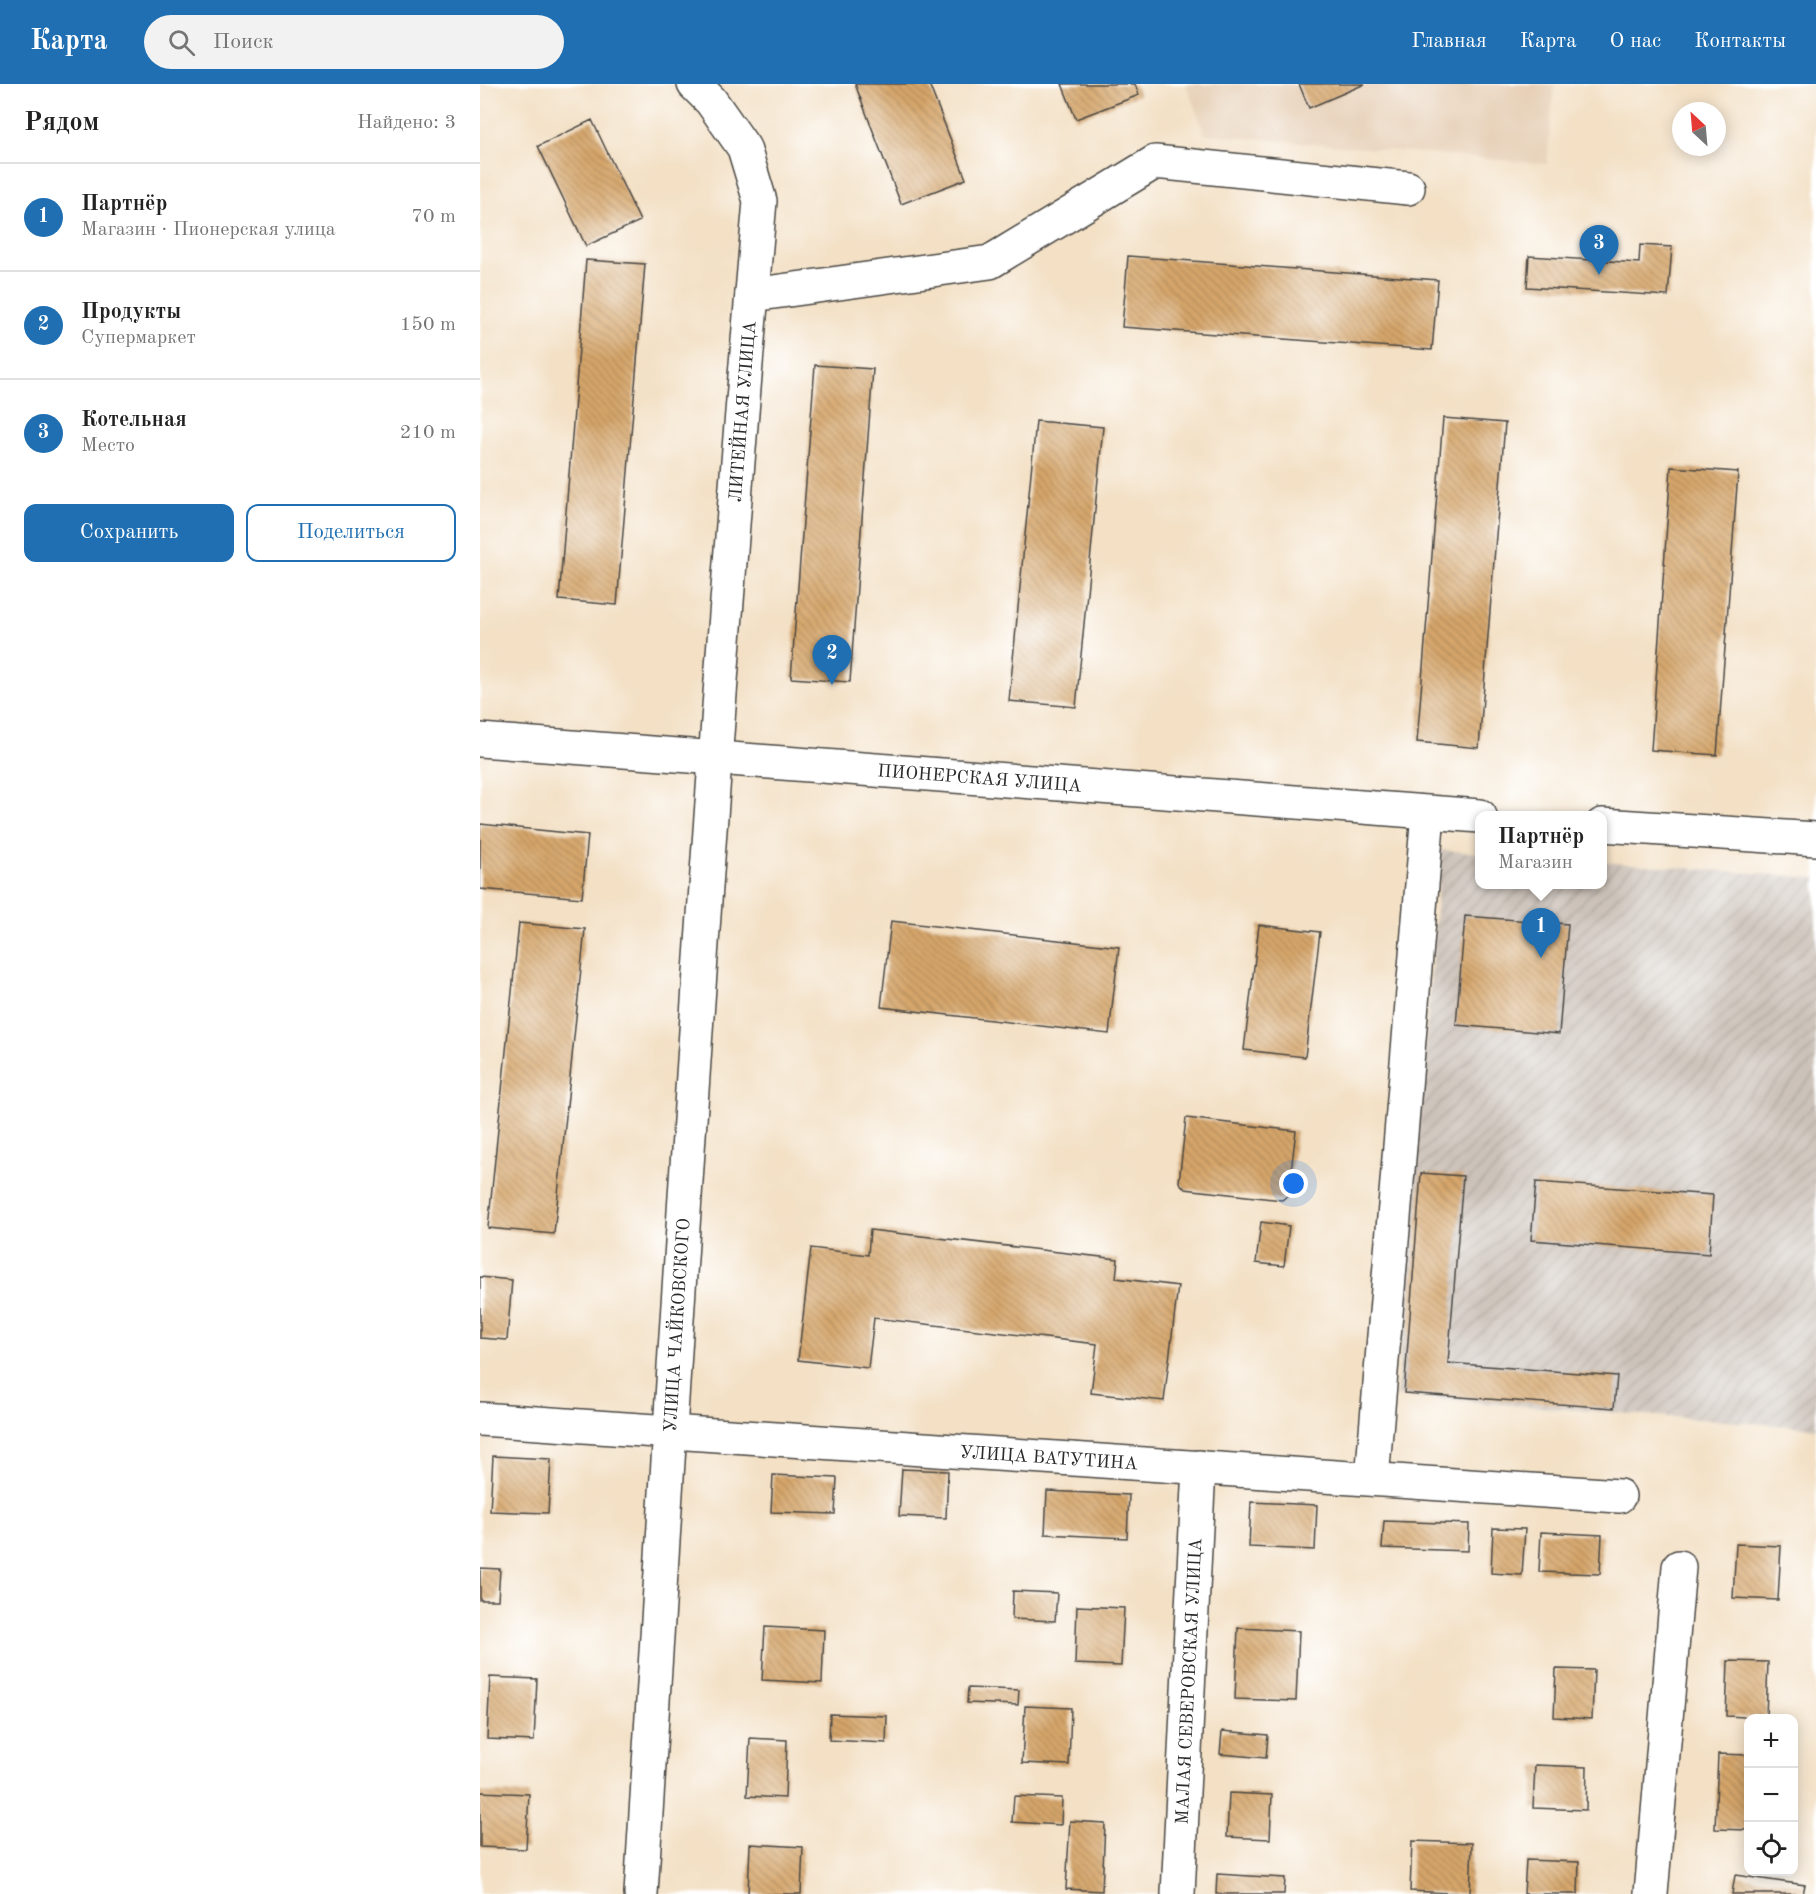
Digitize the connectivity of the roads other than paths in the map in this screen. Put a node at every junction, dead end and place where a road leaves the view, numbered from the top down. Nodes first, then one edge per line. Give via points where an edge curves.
1 (694, 84) edge
2 (1408, 188) dead end
3 (752, 295) junction
4 (480, 740) edge
5 (716, 758) junction
6 (1428, 813) junction
7 (1475, 816) edge
8 (1607, 825) edge
9 (1816, 839) edge
10 (480, 1419) edge
11 (670, 1432) junction
12 (1199, 1467) junction
13 (1372, 1479) junction
14 (1619, 1496) dead end
15 (1679, 1567) dead end
16 (641, 1894) edge
17 (1178, 1894) edge
18 (1651, 1894) edge

1 - 3 street, ЛИТЕЙНАЯ УЛИЦА via 744,148 760,201
2 - 3 street via 1155,162 990,262
3 - 5 street, ЛИТЕЙНАЯ УЛИЦА
4 - 5 street, ПИОНЕРСКАЯ УЛИЦА
5 - 6 street, ПИОНЕРСКАЯ УЛИЦА
5 - 11 street, УЛИЦА ЧАЙКОВСКОГО
6 - 7 street, ПИОНЕРСКАЯ УЛИЦА
6 - 13 street
8 - 9 street
10 - 11 street, УЛИЦА ВАТУТИНА
11 - 12 street, УЛИЦА ВАТУТИНА
11 - 16 street, УЛИЦА ЧАЙКОВСКОГО
12 - 13 street, УЛИЦА ВАТУТИНА
12 - 17 street, МАЛАЯ СЕВЕРОВСКАЯ УЛИЦА
13 - 14 street, УЛИЦА ВАТУТИНА
15 - 18 street

